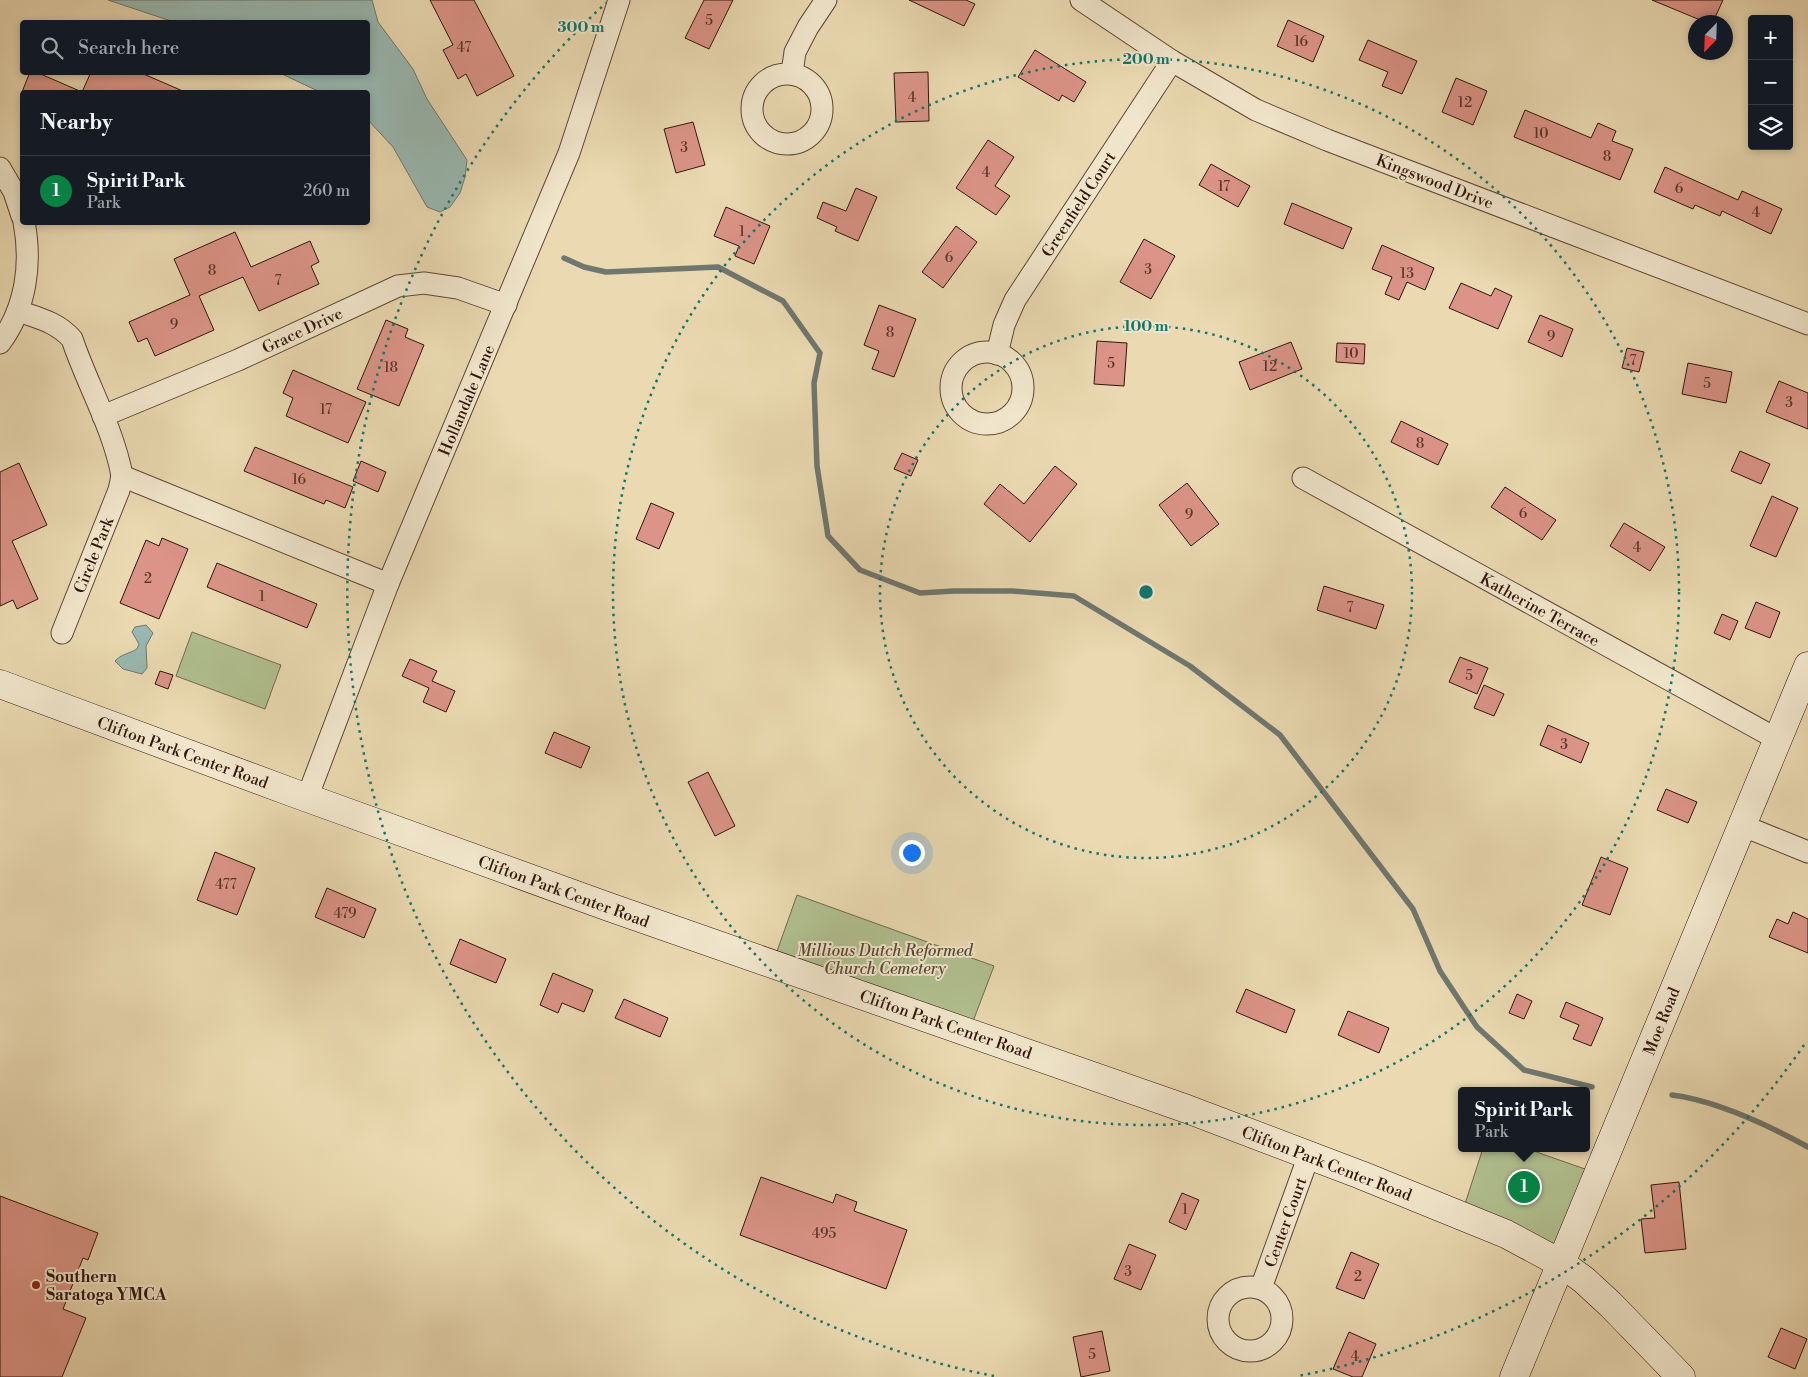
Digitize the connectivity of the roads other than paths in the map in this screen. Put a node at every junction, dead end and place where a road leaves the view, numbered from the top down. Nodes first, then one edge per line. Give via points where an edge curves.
1 (619, 0) edge
2 (826, 0) edge
3 (1081, 0) edge
4 (1172, 61) junction
5 (792, 73) dead end
6 (0, 168) edge
7 (20, 210) edge
8 (25, 225) edge
9 (506, 305) junction
10 (18, 311) junction
11 (1808, 324) edge
12 (0, 343) edge
13 (997, 354) dead end
14 (103, 416) junction
15 (122, 476) junction
16 (1302, 478) dead end
17 (388, 584) junction
18 (62, 633) dead end
19 (1808, 666) edge
20 (0, 684) edge
21 (1777, 739) junction
22 (307, 798) junction
23 (1742, 825) junction
24 (1808, 852) edge
25 (1309, 1155) junction
26 (1562, 1264) junction
27 (1261, 1288) dead end
28 (1514, 1377) edge
29 (1681, 1377) edge

1 - 9 street, Hollandale Lane via 569,154
2 - 5 street via 794,52
3 - 4 street, Kingswood Drive
4 - 11 street, Kingswood Drive via 1256,110 1327,140
4 - 13 street, Greenfield Court via 1015,300 1004,325
6 - 7 street
8 - 10 street via 28,263
9 - 14 street, Grace Drive via 458,288 424,283 398,286 238,360
9 - 17 street, Hollandale Lane
10 - 12 street
10 - 14 street via 50,322 72,339
14 - 15 street
15 - 17 street
15 - 18 street, Circle Park
16 - 21 street, Katherine Terrace
17 - 22 street, Hollandale Lane
19 - 21 street, Moe Road
20 - 22 street, Clifton Park Center Road
21 - 23 street, Moe Road
22 - 25 street, Clifton Park Center Road via 1179,1106
23 - 24 street
23 - 26 street, Moe Road
25 - 26 street, Clifton Park Center Road via 1506,1234
25 - 27 street, Center Court
26 - 28 street, Moe Road
26 - 29 street, Clifton Park Center Road via 1610,1304

